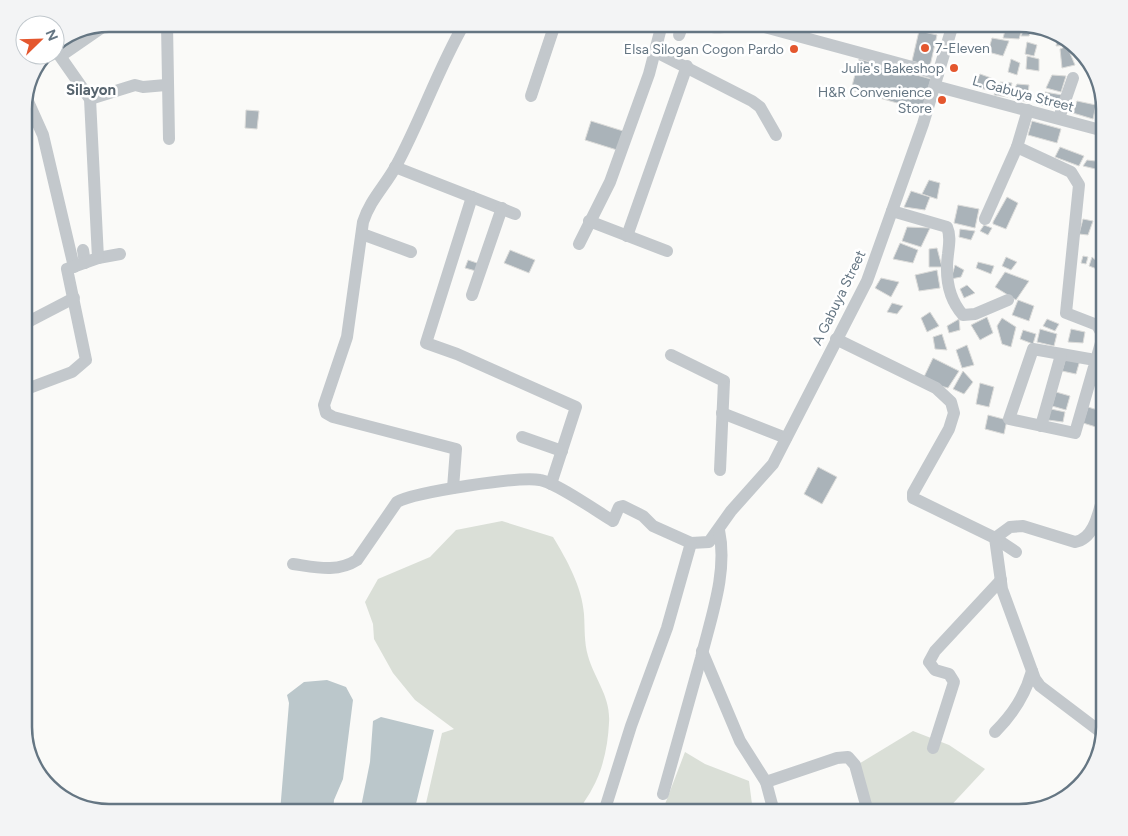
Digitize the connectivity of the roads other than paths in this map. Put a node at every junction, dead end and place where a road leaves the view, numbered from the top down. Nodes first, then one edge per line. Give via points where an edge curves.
1 (167, 33) edge
2 (460, 33) edge
3 (552, 33) edge
4 (660, 33) edge
5 (794, 33) edge
6 (949, 33) edge
7 (85, 37) edge
8 (65, 48) edge
9 (656, 52) junction
10 (65, 62) edge
11 (687, 66) junction
12 (1073, 78) dead end
13 (936, 80) junction
14 (166, 85) junction
15 (531, 96) dead end
16 (90, 99) junction
17 (1028, 110) junction
18 (33, 113) edge
19 (1059, 118) junction
20 (1096, 129) edge
21 (776, 135) dead end
22 (169, 139) dead end
23 (1017, 147) junction
24 (395, 168) junction
25 (472, 197) junction
26 (502, 208) junction
27 (892, 211) junction
28 (515, 214) dead end
29 (985, 219) dead end
30 (589, 221) junction
31 (362, 234) junction
32 (627, 236) junction
33 (579, 244) dead end
34 (667, 251) dead end
35 (411, 252) dead end
36 (120, 254) dead end
37 (98, 258) junction
38 (80, 260) junction
39 (472, 295) dead end
40 (74, 298) junction
41 (1008, 300) dead end
42 (33, 319) edge
43 (1096, 325) edge
44 (836, 339) junction
45 (671, 355) dead end
46 (1061, 355) junction
47 (1096, 357) edge
48 (1095, 360) junction
49 (33, 387) edge
50 (722, 413) junction
51 (1041, 426) junction
52 (522, 437) dead end
53 (786, 438) junction
54 (562, 450) junction
55 (720, 470) dead end
56 (551, 484) junction
57 (454, 488) junction
58 (1096, 516) edge
59 (719, 530) junction
60 (994, 538) junction
61 (691, 543) junction
62 (1016, 552) dead end
63 (293, 564) dead end
64 (1001, 580) junction
65 (702, 651) junction
66 (1032, 671) junction
67 (1096, 726) edge
68 (995, 732) dead end
69 (932, 748) dead end
70 (766, 782) junction
71 (662, 794) dead end
72 (607, 804) edge
73 (772, 804) edge
74 (866, 804) edge

1 - 14 street
2 - 24 street
3 - 15 street
4 - 9 street
5 - 13 street, L. Gabuya Street
6 - 13 street, A Gabuya Street
7 - 8 street
9 - 11 street
9 - 30 street via 610,182
10 - 16 street
11 - 21 street via 760,107
11 - 32 street
12 - 19 street
13 - 17 street, L. Gabuya Street
13 - 27 street, A Gabuya Street
14 - 16 street via 143,88 135,85
14 - 22 street
16 - 37 street
17 - 19 street, L. Gabuya Street
17 - 23 street
18 - 38 street via 43,135
19 - 20 street, L. Gabuya Street
23 - 29 street
23 - 43 street via 1071,172 1079,185 1066,308 1069,316
24 - 25 street
24 - 31 street via 372,199
25 - 26 street
25 - 54 street via 426,344 457,354 576,407
26 - 28 street
26 - 39 street
27 - 41 street via 947,227 950,237 947,279 954,301 963,315 975,314
27 - 44 street, A Gabuya Street via 867,281
30 - 32 street
30 - 33 street
31 - 35 street
31 - 57 street via 347,337 324,405 326,413 333,418 456,449
32 - 34 street
36 - 37 street
37 - 38 street
38 - 40 street via 67,269
40 - 42 street
40 - 49 street via 86,360 72,372
44 - 53 street, A Gabuya Street
44 - 60 street via 936,388 951,402 954,413 949,429 912,493 913,498
45 - 50 street via 724,381
46 - 48 street
46 - 51 street
46 - 51 street via 1032,349 1008,418
47 - 48 street
48 - 51 street via 1076,432 1071,434
50 - 53 street
50 - 55 street
52 - 54 street
53 - 59 street, A Gabuya Street via 773,464 731,511
54 - 56 street
56 - 57 street via 532,480
56 - 61 street via 614,521 619,507 623,506 643,516 653,526
57 - 63 street via 418,494 398,502 357,560 348,566 336,569
58 - 60 street via 1090,534 1082,541 1075,542 1023,526 1010,527
59 - 61 street, A Gabuya Street via 709,542
59 - 65 street via 723,546 721,573
60 - 62 street
60 - 64 street
61 - 72 street via 667,628
64 - 66 street
64 - 69 street via 935,651 929,662 935,670 949,674 954,682
65 - 70 street via 740,741
65 - 71 street
66 - 67 street via 1040,686
66 - 68 street via 1017,706
70 - 73 street
70 - 74 street via 848,757 855,764

